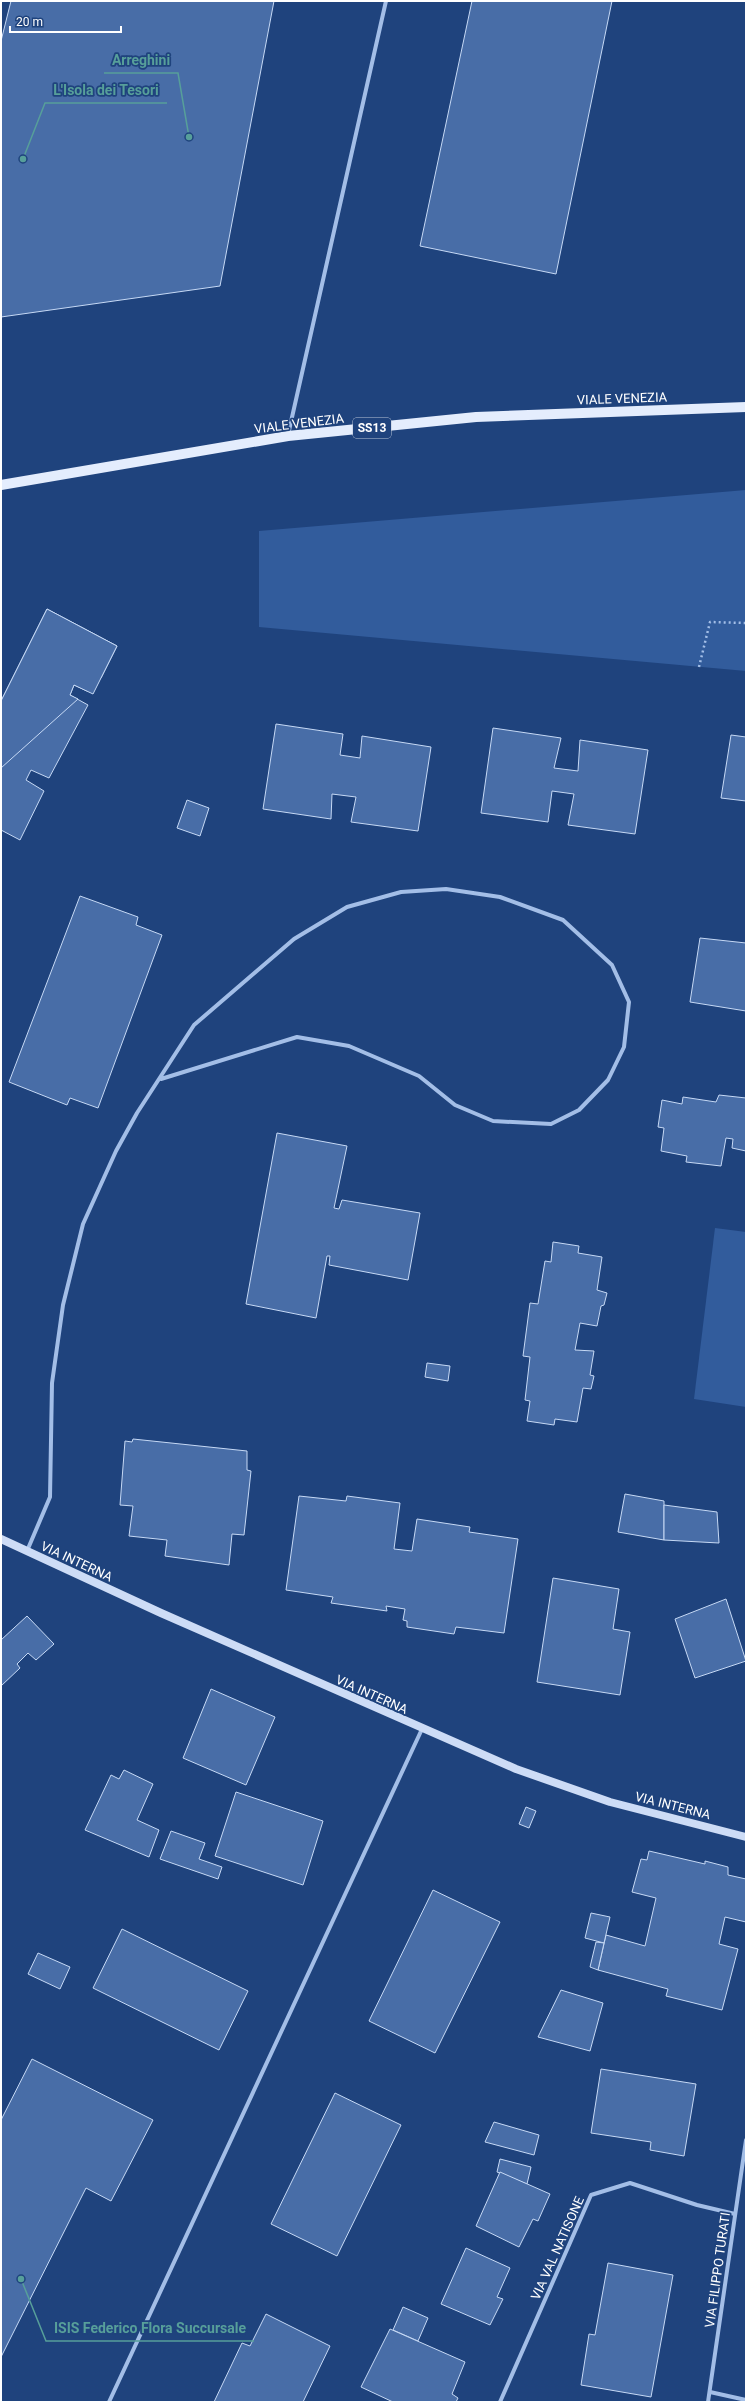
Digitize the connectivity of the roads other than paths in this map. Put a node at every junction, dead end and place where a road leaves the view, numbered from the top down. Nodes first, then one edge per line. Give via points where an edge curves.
1 (386, 1) edge
2 (746, 407) edge
3 (288, 436) junction
4 (1, 485) edge
5 (161, 1079) junction
6 (1, 1539) edge
7 (27, 1551) junction
8 (422, 1729) junction
9 (746, 1836) edge
10 (746, 2140) edge
11 (735, 2214) junction
12 (710, 2392) junction
13 (746, 2400) edge
14 (109, 2402) edge
15 (500, 2402) edge
16 (708, 2402) edge

1 - 3 street
2 - 3 main road, VIALE VENEZIA / SS13 via 476,418
3 - 4 main road, VIALE VENEZIA / SS13
5 - 5 street via 296,1037 349,1046 419,1076 455,1106 493,1121 551,1124 579,1110 608,1080 624,1047 629,1002 612,965 563,920 500,897 446,889 401,892 347,907 294,939 194,1025
5 - 7 street via 137,1113 116,1151 83,1224 63,1305 52,1383 50,1497
6 - 7 street, VIA INTERNA
7 - 8 street, VIA INTERNA
8 - 9 street, VIA INTERNA via 516,1769 610,1802
8 - 14 street
10 - 11 street, VIA FILIPPO TURATI
11 - 12 street, VIA FILIPPO TURATI
11 - 15 street, VIA VAL NATISONE via 630,2184 591,2195
12 - 13 street
12 - 16 street, VIA FILIPPO TURATI

